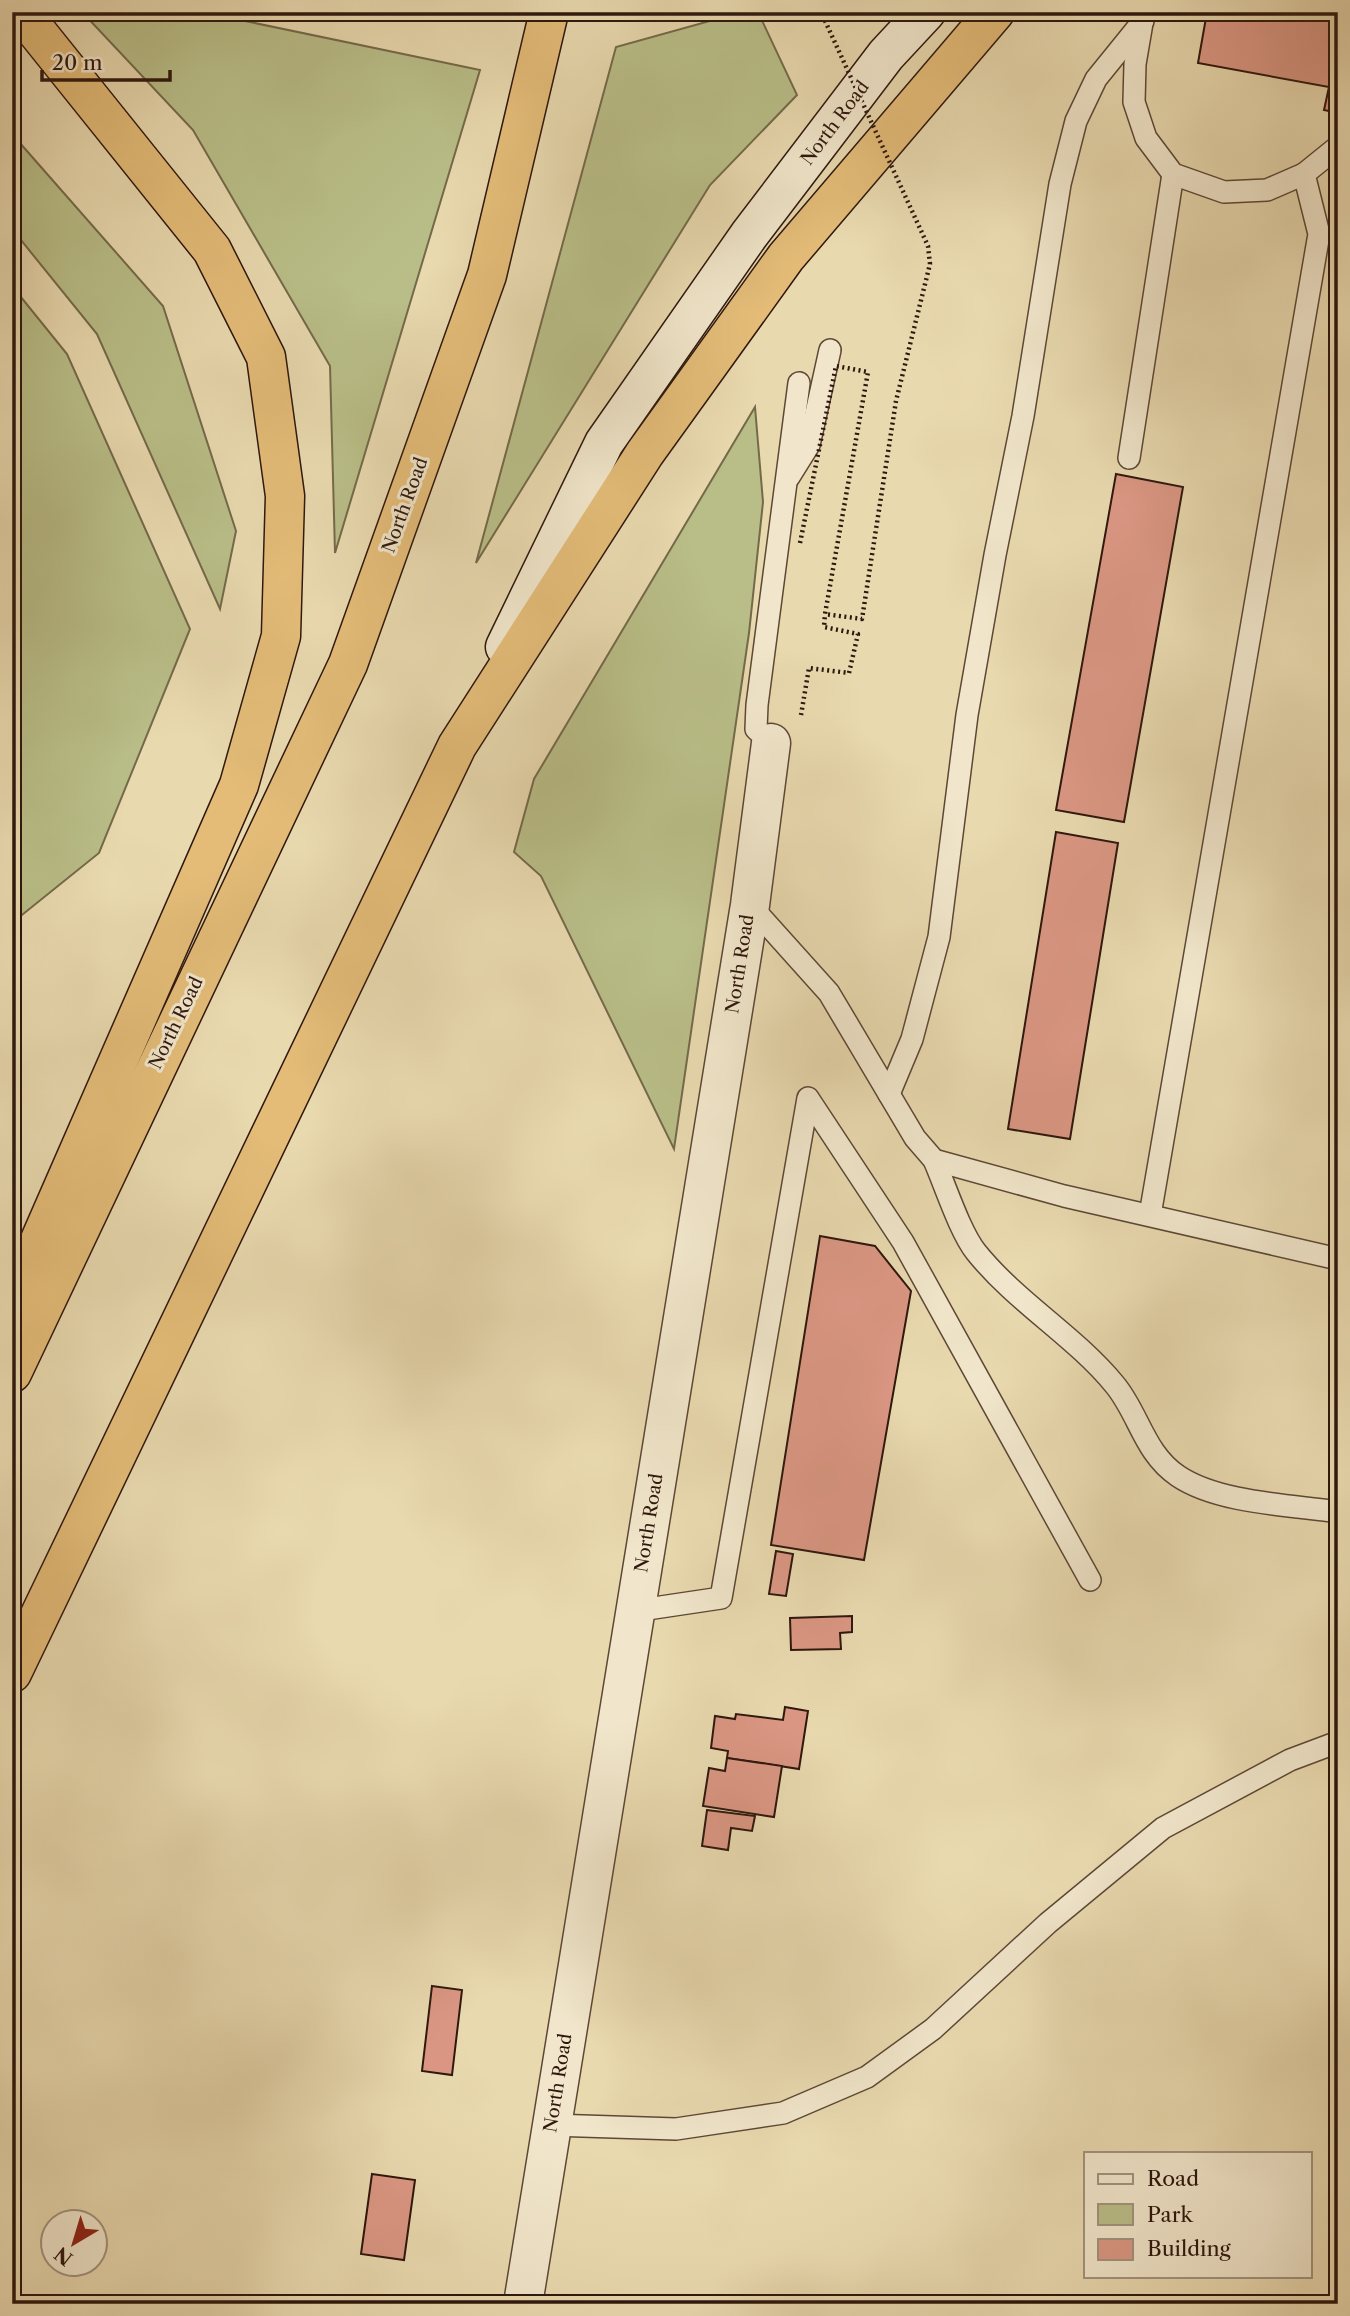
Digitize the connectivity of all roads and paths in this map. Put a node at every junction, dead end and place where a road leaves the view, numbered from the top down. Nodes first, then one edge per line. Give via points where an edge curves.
1 (20, 12) edge
2 (549, 12) edge
3 (821, 12) edge
4 (926, 12) edge
5 (995, 12) edge
6 (1145, 17) edge
7 (1335, 149) dead end
8 (1173, 174) junction
9 (1304, 174) junction
10 (830, 350) dead end
11 (799, 383) dead end
12 (1129, 458) dead end
13 (786, 483) junction
14 (800, 543) dead end
15 (825, 614) junction
16 (785, 735) junction
17 (457, 746) junction
18 (750, 905) junction
19 (889, 1094) junction
20 (934, 1160) junction
21 (1150, 1215) junction
22 (1338, 1259) edge
23 (12, 1314) edge
24 (12, 1373) edge
25 (1338, 1512) edge
26 (1090, 1580) dead end
27 (634, 1611) junction
28 (12, 1673) edge
29 (1338, 1742) edge
30 (551, 2125) junction
31 (523, 2304) edge

1 - 23 highway via 212,250 266,358 285,496 281,636 240,785 36,1249
2 - 24 highway, North Road via 487,275 348,664
3 - 15 path, bridge via 928,246 930,264 896,401 862,619
4 - 17 street, North Road via 886,55 749,235 604,443
5 - 17 highway via 786,257 645,453
6 - 8 lane via 1135,64 1134,102 1146,138
6 - 19 lane via 1096,79 1076,121 1060,184 1023,416 967,715 939,937 912,1040
7 - 9 lane
8 - 9 lane via 1224,192 1266,190
8 - 12 lane
9 - 21 lane via 1319,234
10 - 13 lane via 809,445
11 - 13 lane
13 - 16 lane via 756,730
14 - 15 path, bridge via 836,366 868,372
15 - 16 path via 824,627 858,634 849,673 809,668
16 - 18 street, North Road
17 - 28 highway
18 - 19 lane via 829,993
18 - 27 street, North Road
19 - 20 lane
20 - 21 lane
20 - 25 lane via 974,1250 1021,1301 1115,1384 1147,1446 1177,1475 1212,1492
21 - 22 lane
26 - 27 lane via 903,1242 808,1098 721,1598
27 - 30 street, North Road
29 - 30 lane via 1290,1759 1163,1828 1048,1923 933,2029 867,2077 783,2113 676,2129
30 - 31 street, North Road

